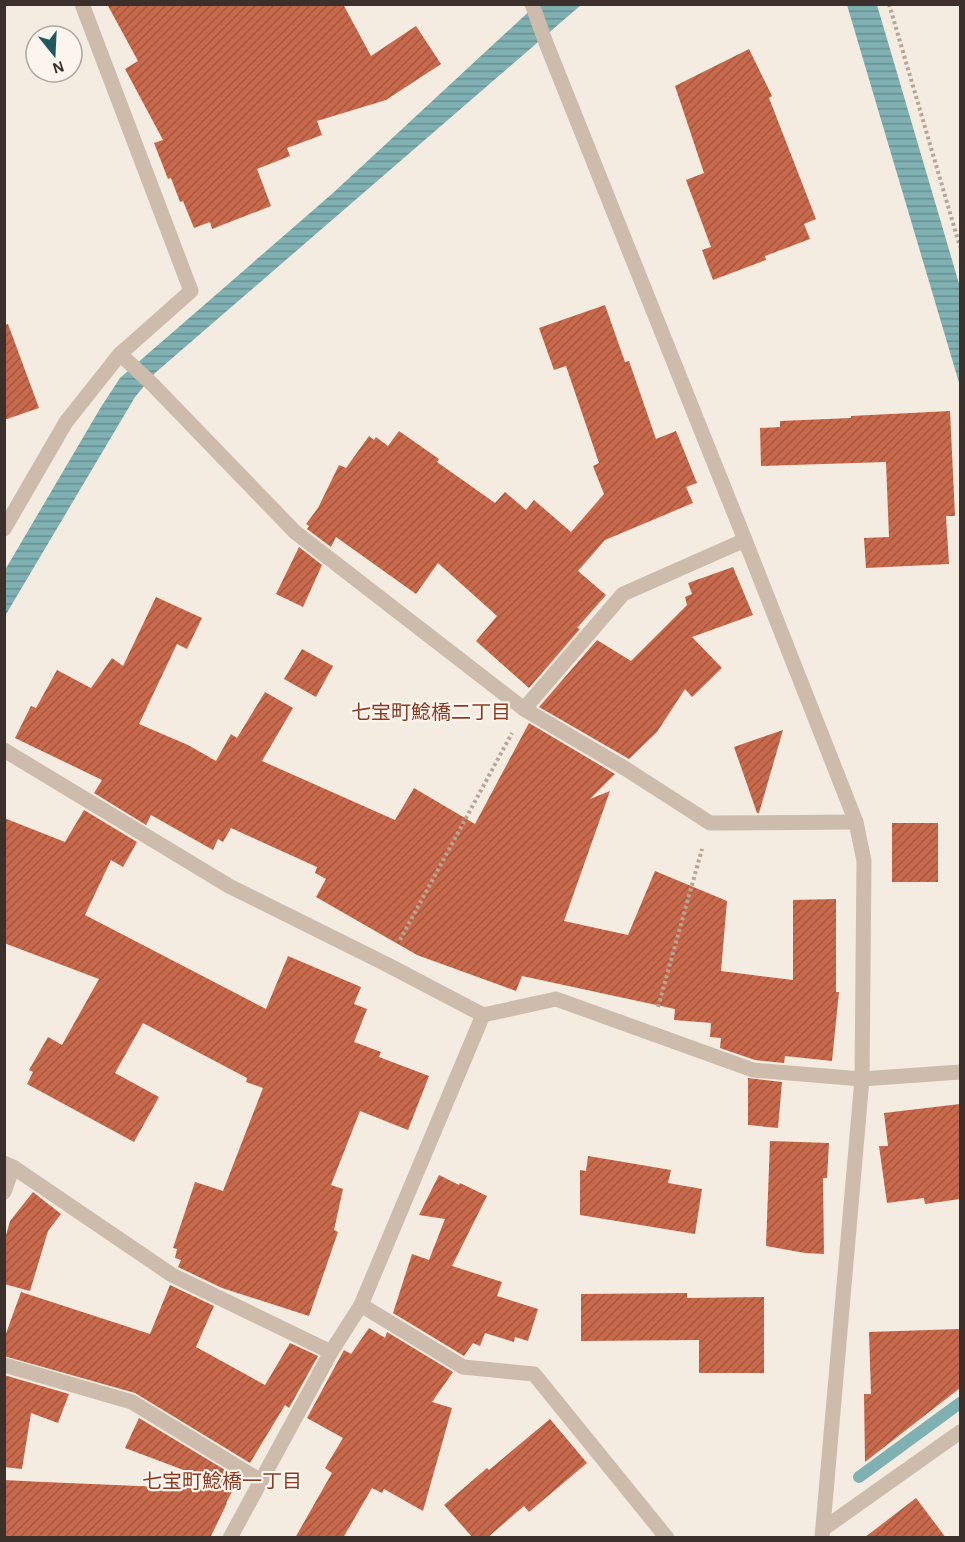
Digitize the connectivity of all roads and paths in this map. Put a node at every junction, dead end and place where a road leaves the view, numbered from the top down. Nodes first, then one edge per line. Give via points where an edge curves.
1 (82, 4) edge
2 (532, 4) edge
3 (889, 4) edge
4 (960, 247) edge
5 (120, 354) junction
6 (4, 529) edge
7 (745, 540) junction
8 (524, 710) junction
9 (4, 750) edge
10 (856, 822) junction
11 (710, 823) junction
12 (386, 964) junction
13 (483, 1015) junction
14 (651, 1033) junction
15 (960, 1072) edge
16 (862, 1079) junction
17 (9, 1165) edge
18 (4, 1192) edge
19 (361, 1305) junction
20 (331, 1352) junction
21 (4, 1365) edge
22 (960, 1432) edge
23 (261, 1481) junction
24 (823, 1533) edge
25 (230, 1538) edge
26 (667, 1538) edge

1 - 5 street via 191,291
2 - 7 street
3 - 4 path
5 - 6 street via 66,422
5 - 8 street via 295,532
7 - 8 street via 623,594
7 - 10 street
8 - 11 street
8 - 12 path
9 - 12 street via 230,885
10 - 11 street
10 - 16 street via 864,861
11 - 14 path
12 - 13 street
13 - 14 street via 556,999
13 - 19 street
14 - 16 street via 753,1070
15 - 16 street
16 - 24 street
17 - 18 street
17 - 20 street via 172,1275
19 - 20 street
19 - 26 street via 463,1367 534,1374
20 - 23 street
21 - 23 street via 132,1402
22 - 24 street
23 - 25 street

